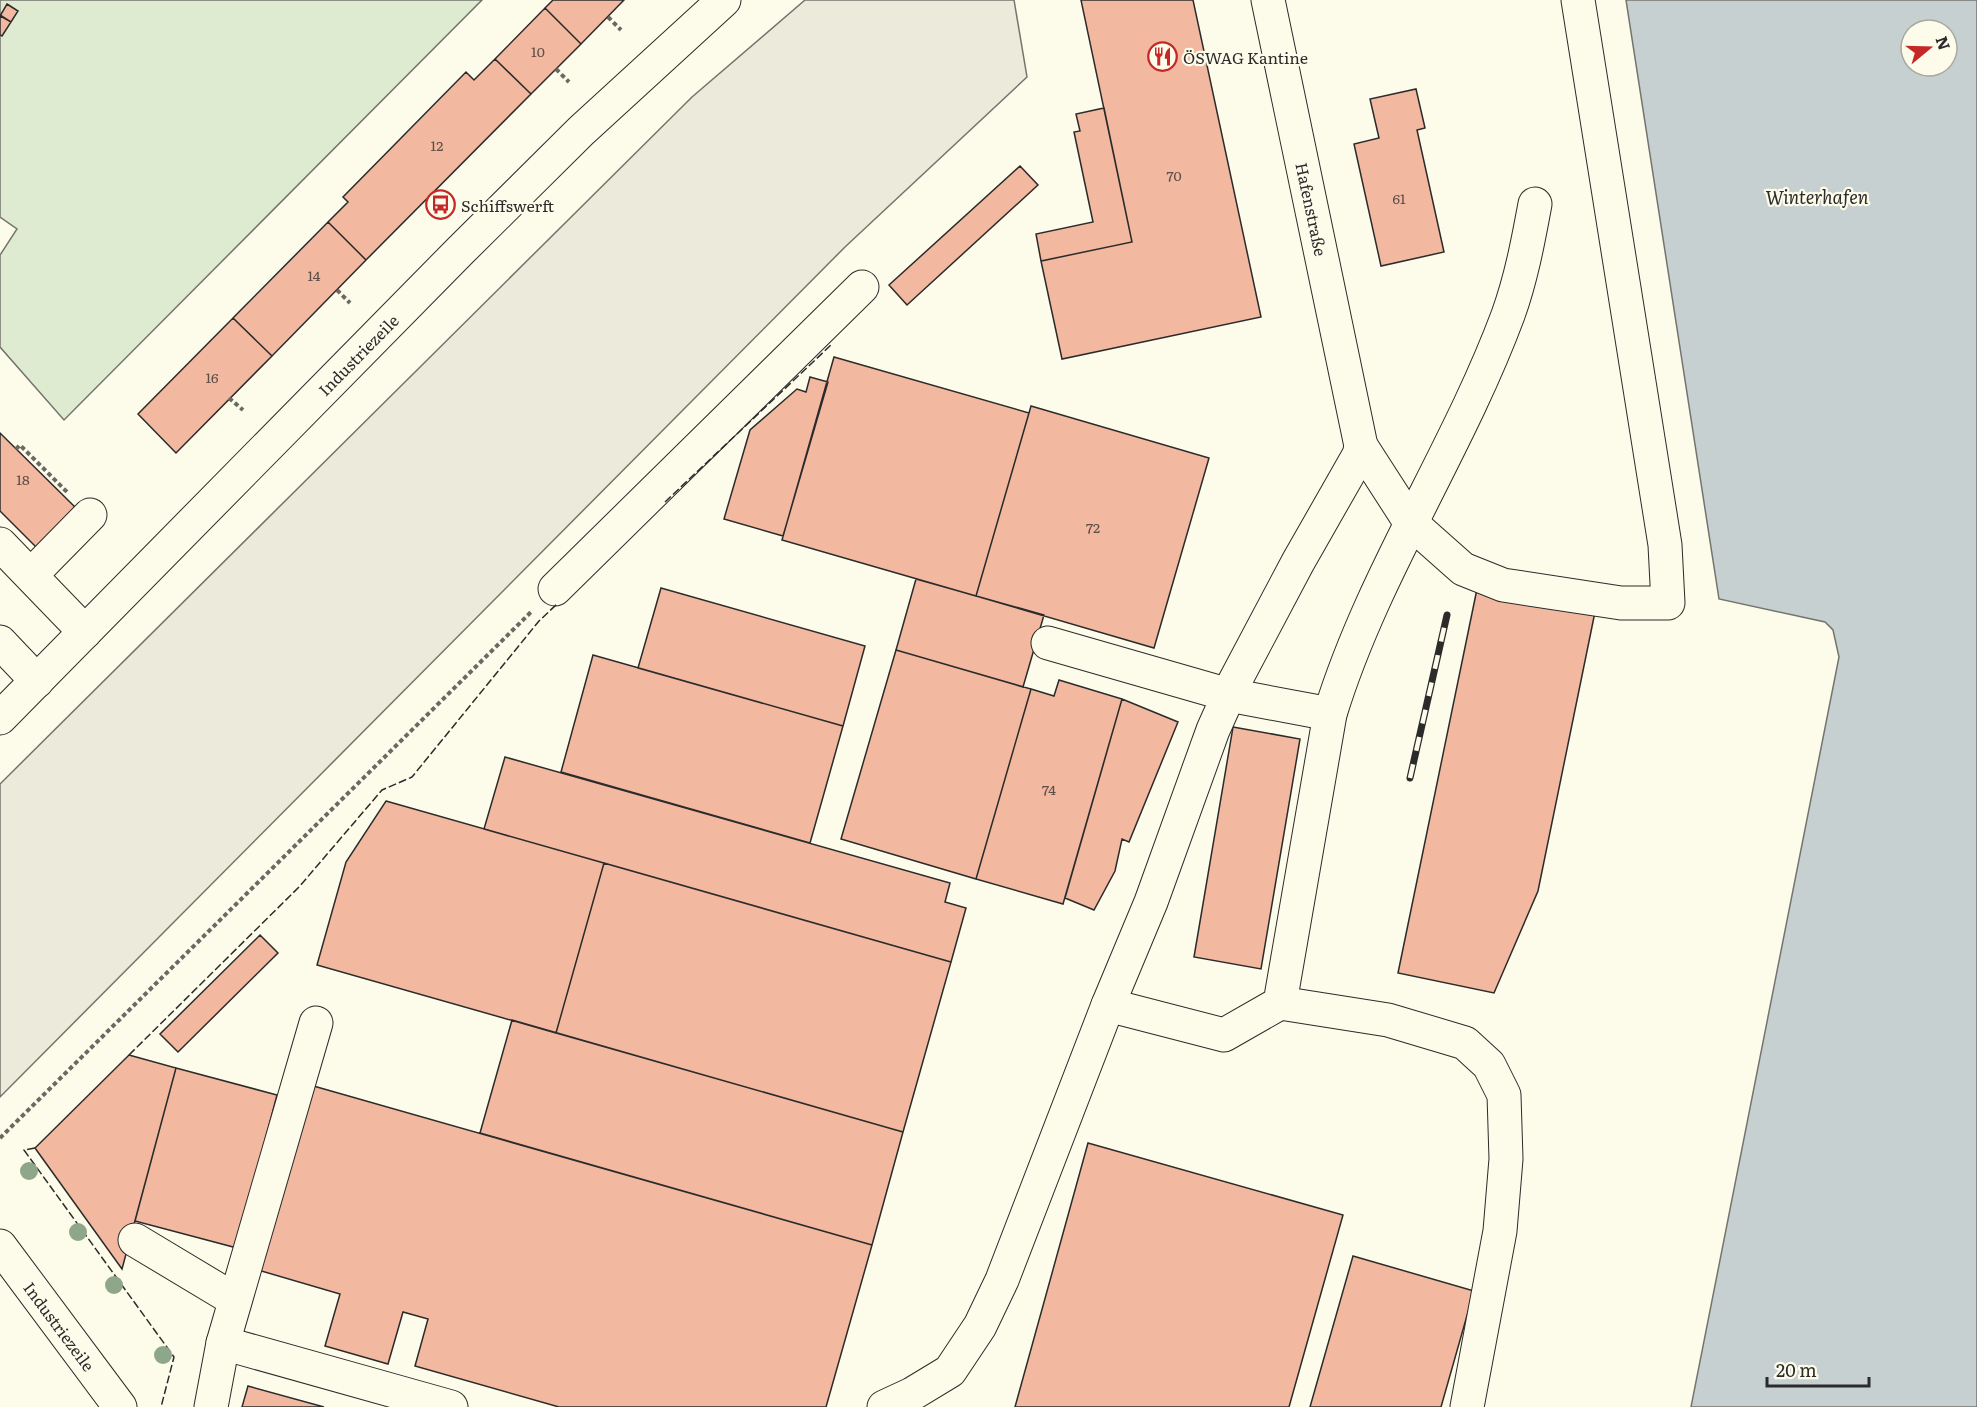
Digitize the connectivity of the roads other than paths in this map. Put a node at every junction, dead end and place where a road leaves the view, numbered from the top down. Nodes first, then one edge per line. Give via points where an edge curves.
1 (724, 0) edge
2 (1268, 0) edge
3 (1578, 0) edge
4 (1535, 204) dead end
5 (862, 287) dead end
6 (1358, 433) junction
7 (90, 515) dead end
8 (1410, 522) junction
9 (0, 544) edge
10 (31, 575) junction
11 (555, 589) road end
12 (85, 632) junction
13 (0, 642) edge
14 (1048, 643) dead end
15 (37, 681) junction
16 (1229, 695) junction
17 (1330, 714) junction
18 (0, 718) edge
19 (1280, 1003) junction
20 (1108, 1005) junction
21 (316, 1023) dead end
22 (135, 1240) dead end
23 (0, 1246) edge
24 (235, 1300) junction
25 (223, 1342) junction
26 (120, 1407) edge
27 (212, 1407) edge
28 (451, 1407) edge
29 (884, 1407) edge
30 (1467, 1407) edge

1 - 12 main road, Industriezeile via 581,131 460,250
2 - 6 main road, Hafenstraße
3 - 8 main road via 1665,545 1668,603 1621,603 1503,585 1463,569
4 - 8 main road via 1525,260 1484,375
5 - 11 main road
6 - 8 main road
6 - 16 main road via 1354,465
7 - 10 main road
8 - 17 main road via 1350,655
9 - 10 main road
10 - 12 main road
12 - 15 main road, Industriezeile
13 - 15 main road
14 - 16 main road
15 - 18 main road, Industriezeile
16 - 17 main road
16 - 20 main road
17 - 19 main road
19 - 20 main road via 1224,1035
19 - 30 main road via 1389,1020 1465,1042 1490,1065 1504,1095 1506,1159 1500,1232
20 - 29 main road via 1006,1269 980,1326 950,1371
21 - 24 main road
22 - 24 main road
23 - 26 main road, Industriezeile
24 - 25 main road
25 - 27 main road
25 - 28 main road

